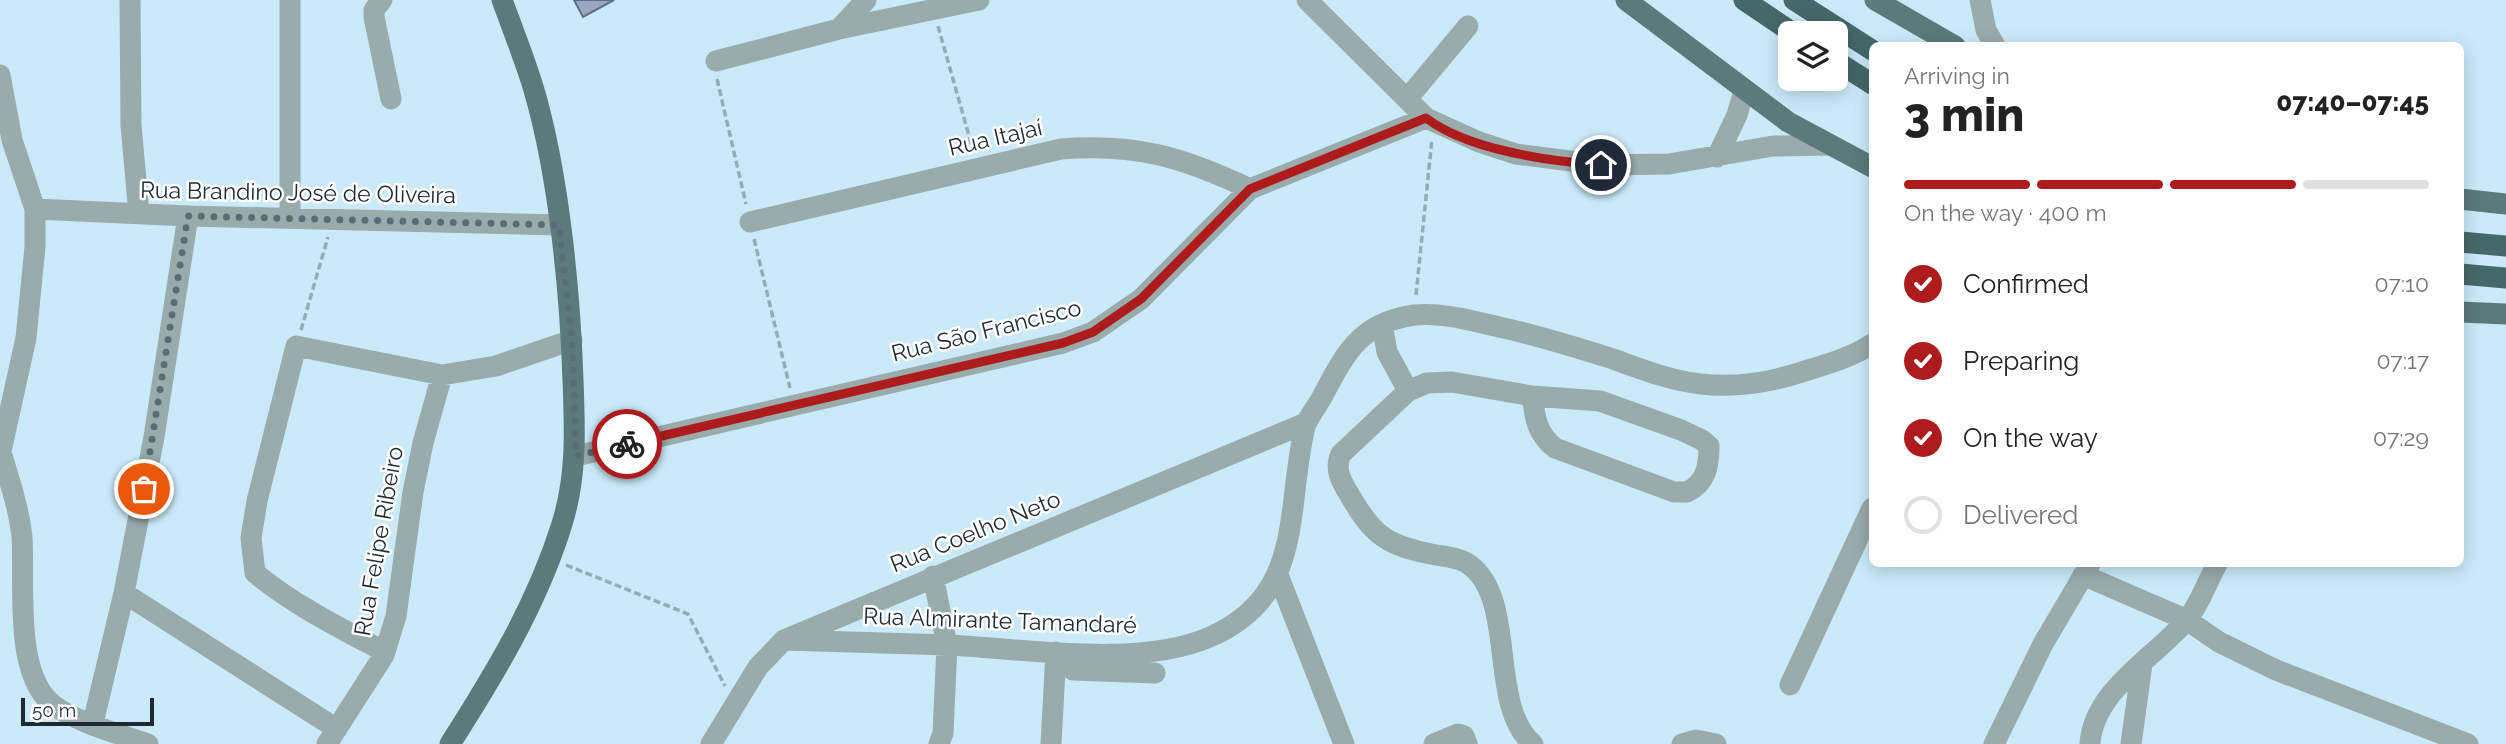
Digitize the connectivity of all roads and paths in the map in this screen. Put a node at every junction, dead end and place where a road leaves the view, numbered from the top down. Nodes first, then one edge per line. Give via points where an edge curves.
1 (130, 0) edge
2 (290, 0) edge
3 (382, 0) edge
4 (502, 0) edge
5 (866, 0) edge
6 (979, 0) edge
7 (1307, 0) edge
8 (1626, 0) edge
9 (1744, 0) edge
10 (1794, 0) edge
11 (1875, 0) edge
12 (1980, 0) edge
13 (889, 9) edge
14 (934, 11) junction
15 (1778, 23) edge
16 (1468, 26) dead end
17 (839, 29) junction
18 (1948, 42) edge
19 (1993, 42) edge
20 (1869, 48) edge
21 (716, 61) dead end
22 (1848, 69) edge
23 (0, 75) edge
24 (1869, 82) edge
25 (1744, 92) junction
26 (391, 99) dead end
27 (1407, 99) junction
28 (1429, 120) junction
29 (1830, 145) junction
30 (1717, 157) junction
31 (1869, 165) edge
32 (978, 167) junction
33 (1250, 189) junction
34 (2464, 199) edge
35 (2506, 204) edge
36 (35, 209) junction
37 (139, 214) junction
38 (188, 216) junction
39 (290, 216) junction
40 (334, 218) junction
41 (750, 222) dead end
42 (559, 225) junction
43 (2464, 242) edge
44 (2506, 246) edge
45 (2464, 274) edge
46 (2506, 278) edge
47 (2464, 312) edge
48 (2506, 314) edge
49 (1414, 315) junction
50 (1382, 324) junction
51 (572, 340) junction
52 (1869, 345) edge
53 (296, 346) junction
54 (442, 375) junction
55 (1408, 391) junction
56 (1532, 396) junction
57 (1306, 423) junction
58 (0, 450) edge
59 (576, 456) junction
60 (1869, 514) edge
61 (550, 559) junction
62 (2215, 567) edge
63 (2086, 569) edge
64 (1278, 575) junction
65 (933, 576) junction
66 (124, 593) junction
67 (2187, 620) junction
68 (784, 640) junction
69 (947, 645) junction
70 (385, 652) junction
71 (1056, 652) junction
72 (2141, 664) junction
73 (1155, 673) dead end
74 (1790, 685) dead end
75 (735, 706) junction
76 (93, 723) junction
77 (332, 736) edge
78 (123, 740) edge
79 (148, 744) edge
80 (450, 744) edge
81 (711, 744) edge
82 (939, 744) edge
83 (1051, 744) edge
84 (1344, 744) edge
85 (1434, 744) edge
86 (1467, 744) edge
87 (1533, 744) edge
88 (1682, 744) edge
89 (1716, 744) edge
90 (1994, 744) edge
91 (2090, 744) edge
92 (2131, 744) edge
93 (2468, 744) edge

1 - 37 street via 131,125
2 - 39 street
3 - 26 street via 374,17
4 - 42 main road via 534,92
5 - 17 street
6 - 14 street
7 - 27 street
8 - 25 main road
9 - 15 highway
10 - 20 highway
11 - 18 main road
12 - 19 street
13 - 14 street
13 - 17 street
14 - 32 path
16 - 27 street
17 - 21 street
22 - 24 highway
23 - 36 street via 12,140
25 - 29 main road
25 - 30 street
27 - 28 street
28 - 30 street via 1516,154 1559,162 1669,164
28 - 33 street, Rua São Francisco
28 - 49 path
29 - 30 street via 1773,146
29 - 31 main road
32 - 33 street, Rua Itajaí via 1061,149 1130,147 1212,171
32 - 41 street, Rua Itajaí
33 - 59 street, Rua São Francisco via 1141,299 1093,332 1063,343
34 - 35 main road
36 - 37 street, Rua Brandino José de Oliveira
36 - 58 street via 26,338
37 - 38 street, Rua Brandino José de Oliveira
38 - 39 street, Rua Brandino José de Oliveira
38 - 66 street via 155,437
39 - 40 street, Rua Brandino José de Oliveira
40 - 42 street, Rua Brandino José de Oliveira
40 - 53 path
42 - 51 main road
43 - 44 highway
45 - 46 highway
47 - 48 main road
49 - 50 street, Rua Almirante Tamandaré
49 - 52 street, Rua Almirante Tamandaré via 1449,316 1506,328 1700,384 1779,379
50 - 55 street via 1387,352
50 - 57 street, Rua Almirante Tamandaré via 1358,337
51 - 54 street via 496,366
51 - 59 main road
53 - 54 street
53 - 70 street via 257,502 251,538 255,573 330,624
54 - 70 street, Rua Felipe Ribeiro via 423,443 396,615
55 - 56 street via 1427,383 1452,382
55 - 87 street via 1341,454 1338,472 1361,515 1382,539 1459,559 1481,576 1497,620 1517,724
56 - 56 street via 1538,429 1555,448 1674,492 1687,492 1703,481 1709,446 1702,440 1600,401
57 - 64 street, Rua Almirante Tamandaré via 1296,503
57 - 65 street, Rua Coelho Neto
58 - 76 street via 21,534 24,645 32,674 50,703
59 - 61 main road via 562,526
60 - 74 street
61 - 75 path via 688,614
61 - 80 main road via 514,640
62 - 67 street
63 - 67 street
63 - 90 street
64 - 71 street, Rua Almirante Tamandaré via 1248,614 1210,637 1166,649
64 - 84 street
65 - 68 street, Rua Coelho Neto
65 - 69 street
66 - 76 street
66 - 77 street
67 - 72 street
67 - 93 street via 2219,642 2276,670
68 - 69 street, Rua Almirante Tamandaré
68 - 75 street, Rua Coelho Neto via 758,667
69 - 71 street, Rua Almirante Tamandaré
69 - 82 street
70 - 77 street, Rua Felipe Ribeiro
71 - 73 street via 1073,670
71 - 83 street
72 - 91 street via 2098,714
72 - 92 street
75 - 81 street, Rua Coelho Neto
76 - 78 street
78 - 79 street
85 - 86 street via 1455,734 1464,736
88 - 89 street via 1696,740

